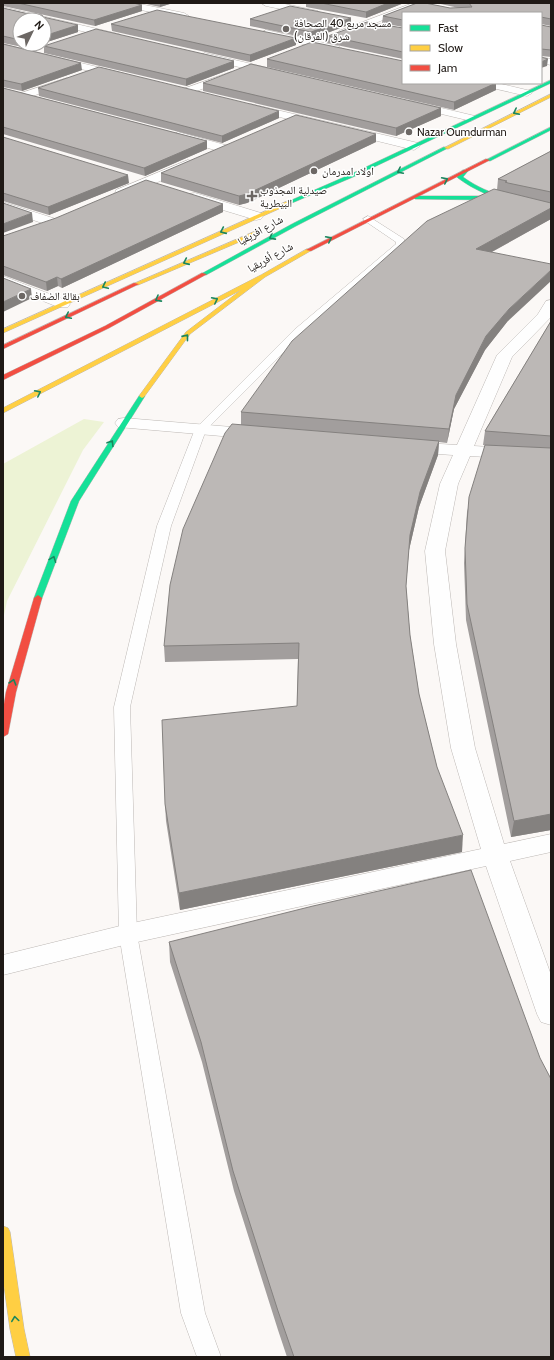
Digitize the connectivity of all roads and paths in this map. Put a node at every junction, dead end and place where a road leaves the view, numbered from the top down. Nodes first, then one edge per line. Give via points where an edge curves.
1 (122, 3) edge
2 (266, 3) edge
3 (418, 3) edge
4 (179, 5) dead end
5 (434, 7) edge
6 (3, 10) edge
7 (160, 11) junction
8 (324, 15) edge
9 (139, 18) edge
10 (191, 18) edge
11 (346, 19) edge
12 (368, 24) junction
13 (117, 25) edge
14 (389, 28) edge
15 (252, 30) edge
16 (96, 31) junction
17 (75, 38) edge
18 (133, 40) edge
19 (314, 44) junction
20 (3, 48) edge
21 (293, 51) edge
22 (30, 52) edge
23 (351, 52) edge
24 (27, 53) junction
25 (192, 53) edge
26 (272, 59) edge
27 (252, 67) junction
28 (99, 70) junction
29 (289, 75) edge
30 (136, 79) edge
31 (551, 81) edge
32 (487, 84) edge
33 (172, 88) edge
34 (3, 91) edge
35 (187, 91) junction
36 (527, 93) junction
37 (203, 95) edge
38 (551, 95) edge
39 (24, 96) junction
40 (46, 102) edge
41 (402, 102) edge
42 (3, 103) edge
43 (242, 104) edge
44 (296, 117) junction
45 (470, 118) junction
46 (275, 127) edge
47 (551, 128) edge
48 (166, 133) edge
49 (239, 142) edge
50 (414, 146) junction
51 (225, 149) junction
52 (465, 171) junction
53 (131, 178) edge
54 (146, 182) junction
55 (160, 187) edge
56 (183, 194) edge
57 (109, 197) edge
58 (410, 198) junction
59 (506, 199) junction
60 (3, 206) edge
61 (327, 208) junction
62 (551, 210) edge
63 (65, 216) edge
64 (256, 216) junction
65 (368, 220) junction
66 (50, 222) junction
67 (30, 230) edge
68 (263, 276) junction
69 (3, 280) edge
70 (63, 304) junction
71 (551, 304) edge
72 (3, 331) edge
73 (3, 347) edge
74 (3, 378) edge
75 (3, 411) edge
76 (124, 423) junction
77 (201, 429) junction
78 (273, 435) edge
79 (391, 445) edge
80 (463, 451) junction
81 (551, 456) edge
82 (3, 734) edge
83 (551, 843) edge
84 (495, 855) junction
85 (128, 934) junction
86 (3, 965) edge
87 (551, 1014) edge
88 (4, 1241) edge
89 (10, 1283) junction
90 (3, 1300) edge
91 (23, 1357) edge
92 (209, 1357) edge

1 - 7 street
2 - 8 street
3 - 5 street
3 - 12 street
4 - 7 street
6 - 16 street
7 - 9 street
7 - 10 street
11 - 12 street
12 - 14 street
12 - 19 street
13 - 16 street
15 - 19 street
16 - 17 street
16 - 18 street
19 - 21 street
19 - 23 street
20 - 24 street
22 - 24 street
24 - 28 street
25 - 27 street
26 - 27 street
27 - 29 street
27 - 35 street
28 - 30 street
28 - 39 street
31 - 36 main road
32 - 36 street
33 - 35 street
34 - 39 street
35 - 37 street
36 - 45 main road
38 -> 61 main road, شارع افريقيا
39 - 40 street
39 - 42 street
41 - 45 street
43 - 44 street
44 - 46 street
44 - 50 street
45 - 50 main road
47 - 52 main road, شارع أفريقيا
48 - 51 street
49 - 51 street
50 - 64 main road
51 - 54 street
58 -> 52 main road, شارع أفريقيا
52 - 59 main road via 460,176 465,183
53 - 54 street
54 - 55 street
54 - 57 street
56 - 64 street
58 - 59 main road via 462,196
58 - 65 main road, شارع أفريقيا
59 - 62 main road
60 - 66 street
61 -> 73 main road via 242,237 108,296
61 -> 74 main road, شارع افريقيا via 107,327
63 - 66 street
64 -> 70 main road
68 -> 65 main road, شارع أفريقيا
65 - 77 lane via 401,241 401,245 298,332
66 - 67 street
75 -> 68 main road, شارع أفريقيا
76 -> 68 main road via 188,333
69 - 70 street
70 - 72 main road
71 - 80 street via 544,316 505,355
76 - 77 street
82 -> 76 main road via 11,692 39,595 75,501
77 - 78 street
77 - 85 lane via 164,526 122,707
79 - 80 street
80 - 81 street
80 - 84 street via 449,484 435,551 445,644 463,748
83 - 84 street
84 - 85 street
84 - 87 street
85 - 86 street
85 - 92 lane via 193,1313
88 - 89 main road
89 - 90 main road
91 -> 89 main road

